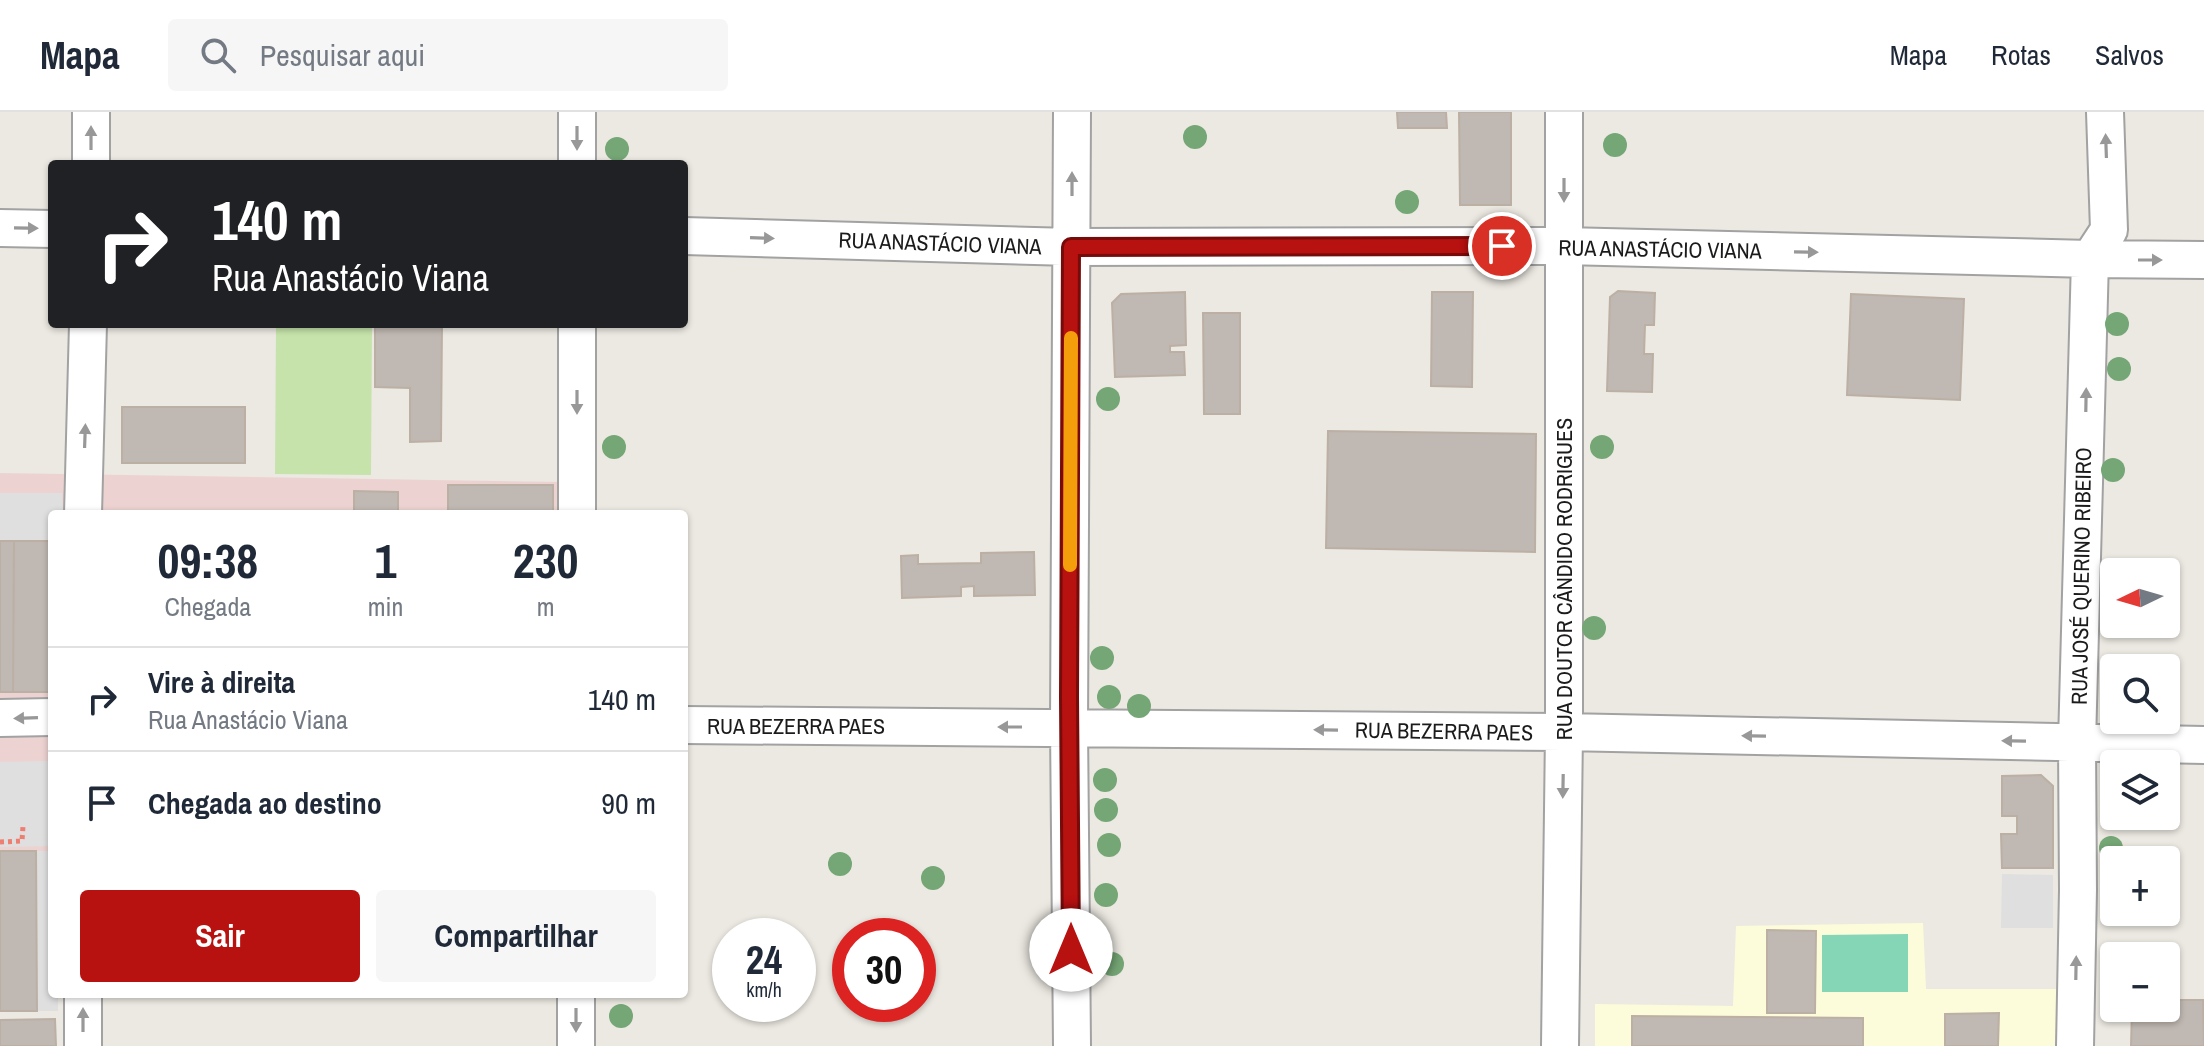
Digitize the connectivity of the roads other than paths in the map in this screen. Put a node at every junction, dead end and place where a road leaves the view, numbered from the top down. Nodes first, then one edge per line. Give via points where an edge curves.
1 (91, 112) edge
2 (577, 112) edge
3 (1072, 112) edge
4 (1564, 112) edge
5 (2105, 112) edge
6 (91, 160) edge
7 (577, 160) edge
8 (0, 228) edge
9 (48, 229) edge
10 (688, 236) edge
11 (1564, 246) junction
12 (1071, 247) junction
13 (2090, 259) junction
14 (2204, 260) edge
15 (88, 328) edge
16 (577, 328) edge
17 (83, 510) edge
18 (577, 510) edge
19 (48, 717) edge
20 (0, 718) edge
21 (688, 725) edge
22 (1069, 727) junction
23 (1564, 732) junction
24 (2077, 743) junction
25 (2204, 745) edge
26 (83, 998) edge
27 (576, 998) edge
28 (83, 1046) edge
29 (576, 1046) edge
30 (1072, 1046) edge
31 (1560, 1046) edge
32 (2075, 1046) edge

6 -> 1 street
2 -> 7 street
12 -> 3 street
4 -> 11 street, RUA DOUTOR CÂNDIDO RODRIGUES
13 -> 5 street, RUA JOSÉ QUERINO RIBEIRO via 2109,230
8 -> 9 street
10 -> 12 street, RUA ANASTÁCIO VIANA
11 - 12 street, RUA ANASTÁCIO VIANA
11 -> 13 street, RUA ANASTÁCIO VIANA
11 - 23 street, RUA DOUTOR CÂNDIDO RODRIGUES
12 - 22 street
13 -> 14 street, RUA ANASTÁCIO VIANA
24 -> 13 street, RUA JOSÉ QUERINO RIBEIRO
17 -> 15 street
16 -> 18 street
19 -> 20 street
22 -> 21 street, RUA BEZERRA PAES
23 -> 22 street, RUA BEZERRA PAES
22 - 30 street
24 -> 23 street, RUA BEZERRA PAES
23 -> 31 street, RUA DOUTOR CÂNDIDO RODRIGUES
24 - 25 street, RUA BEZERRA PAES
32 -> 24 street, RUA JOSÉ QUERINO RIBEIRO
28 -> 26 street
27 -> 29 street

